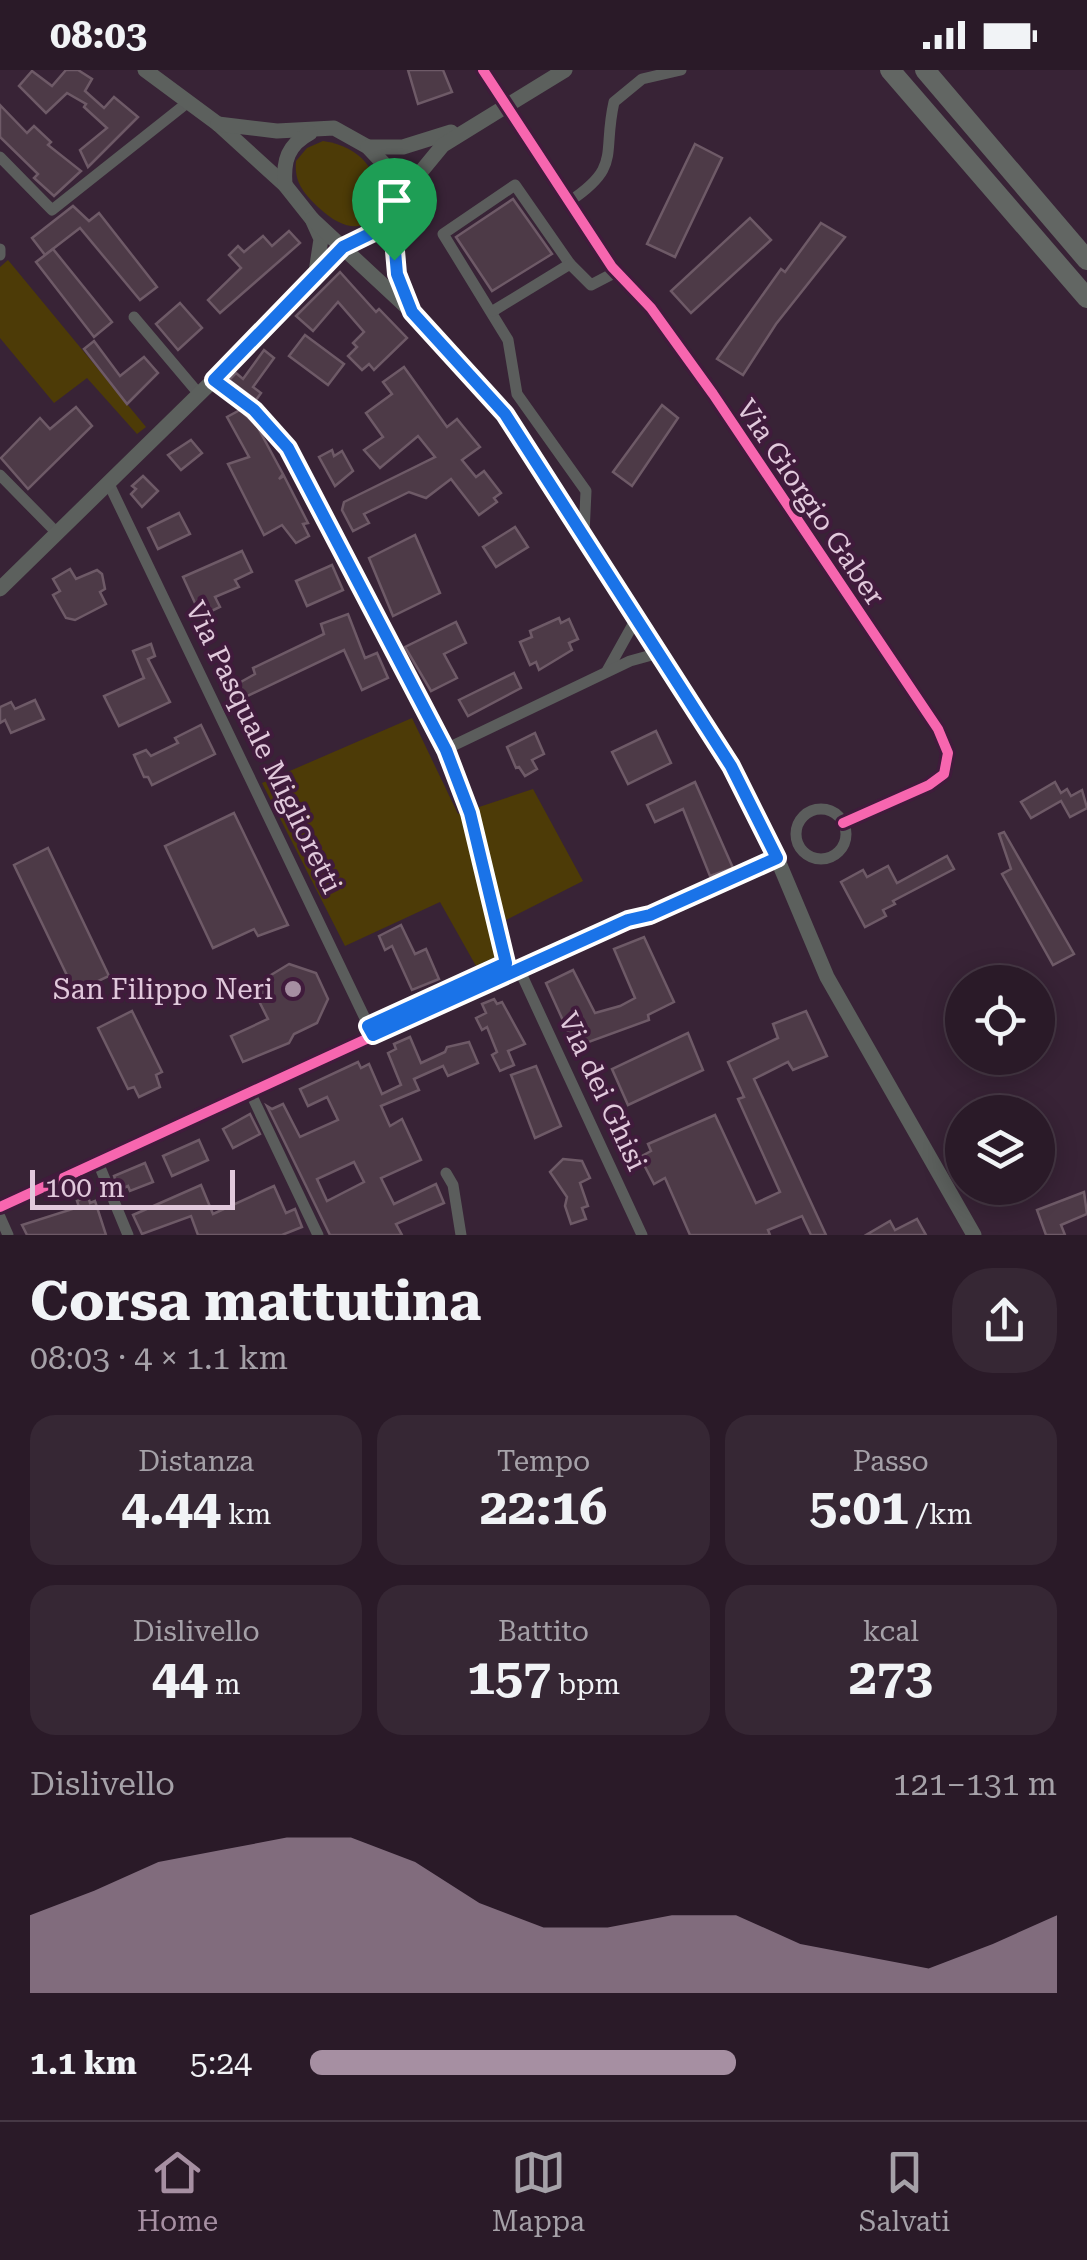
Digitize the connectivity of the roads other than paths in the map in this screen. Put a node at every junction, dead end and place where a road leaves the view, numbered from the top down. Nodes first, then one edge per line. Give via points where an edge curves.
1 (145, 70) edge
2 (483, 70) edge
3 (565, 70) edge
4 (681, 70) edge
5 (890, 70) edge
6 (925, 70) edge
7 (187, 103) junction
8 (218, 124) junction
9 (474, 124) junction
10 (314, 130) junction
11 (368, 147) junction
12 (0, 157) edge
13 (285, 185) junction
14 (570, 202) junction
15 (394, 209) junction
16 (312, 219) junction
17 (343, 247) junction
18 (1087, 260) edge
19 (570, 264) junction
20 (616, 272) junction
21 (313, 277) junction
22 (1087, 298) edge
23 (412, 312) junction
24 (134, 317) dead end
25 (496, 317) junction
26 (214, 380) junction
27 (199, 394) junction
28 (0, 475) edge
29 (108, 482) junction
30 (56, 533) junction
31 (584, 534) junction
32 (0, 589) edge
33 (636, 619) junction
34 (658, 653) junction
35 (607, 671) junction
36 (446, 750) junction
37 (470, 813) dead end
38 (844, 823) junction
39 (777, 858) junction
40 (519, 969) junction
41 (373, 1035) junction
42 (251, 1094) junction
43 (96, 1160) junction
44 (446, 1173) dead end
45 (945, 1186) edge
46 (954, 1205) edge
47 (956, 1205) edge
48 (0, 1206) edge
49 (0, 1217) edge
50 (8, 1235) edge
51 (128, 1235) edge
52 (318, 1235) edge
53 (461, 1235) edge
54 (642, 1235) edge
55 (964, 1235) edge
56 (974, 1235) edge

1 - 7 main road
2 - 14 street, Via Giorgio Gaber
3 - 9 main road
4 - 14 street via 642,79 614,102 603,174
5 - 22 highway
6 - 18 highway
7 - 8 main road
7 - 12 street via 52,210
8 - 10 main road
8 - 13 main road
9 - 11 main road via 420,143
9 - 15 main road via 431,156
10 - 11 main road via 334,128
10 - 13 main road via 287,154
11 - 15 main road via 392,178
13 - 16 main road
14 - 20 street, Via Giorgio Gaber
15 - 17 main road via 382,228
15 - 23 main road via 397,274
16 - 17 main road
16 - 21 main road via 321,246
17 - 21 main road
17 - 23 main road
19 - 20 street via 591,285
19 - 25 street
19 - 25 street via 515,185 443,234
20 - 38 street, Via Giorgio Gaber via 713,394 948,753 944,774 930,785
21 - 26 main road
23 - 31 main road via 505,414
24 - 27 street
25 - 31 street via 511,349 517,394 586,491
26 - 27 main road
26 - 36 street via 288,448
27 - 29 main road
28 - 30 street
29 - 30 main road
29 - 41 street, Via Pasquale Miglioretti
30 - 32 main road
31 - 33 main road
33 - 34 main road
33 - 35 street
34 - 35 street
34 - 39 main road via 731,766
35 - 36 street
36 - 37 street
38 - 38 street via 822,810 806,814 797,829 799,846 810,857 832,857 844,846
39 - 40 street
39 - 45 main road via 827,977
40 - 41 street
40 - 54 street, Via dei Ghisi
41 - 42 street
42 - 43 street
42 - 52 street
43 - 48 street
43 - 51 street
44 - 53 street
46 - 55 main road
47 - 56 main road
49 - 50 street

